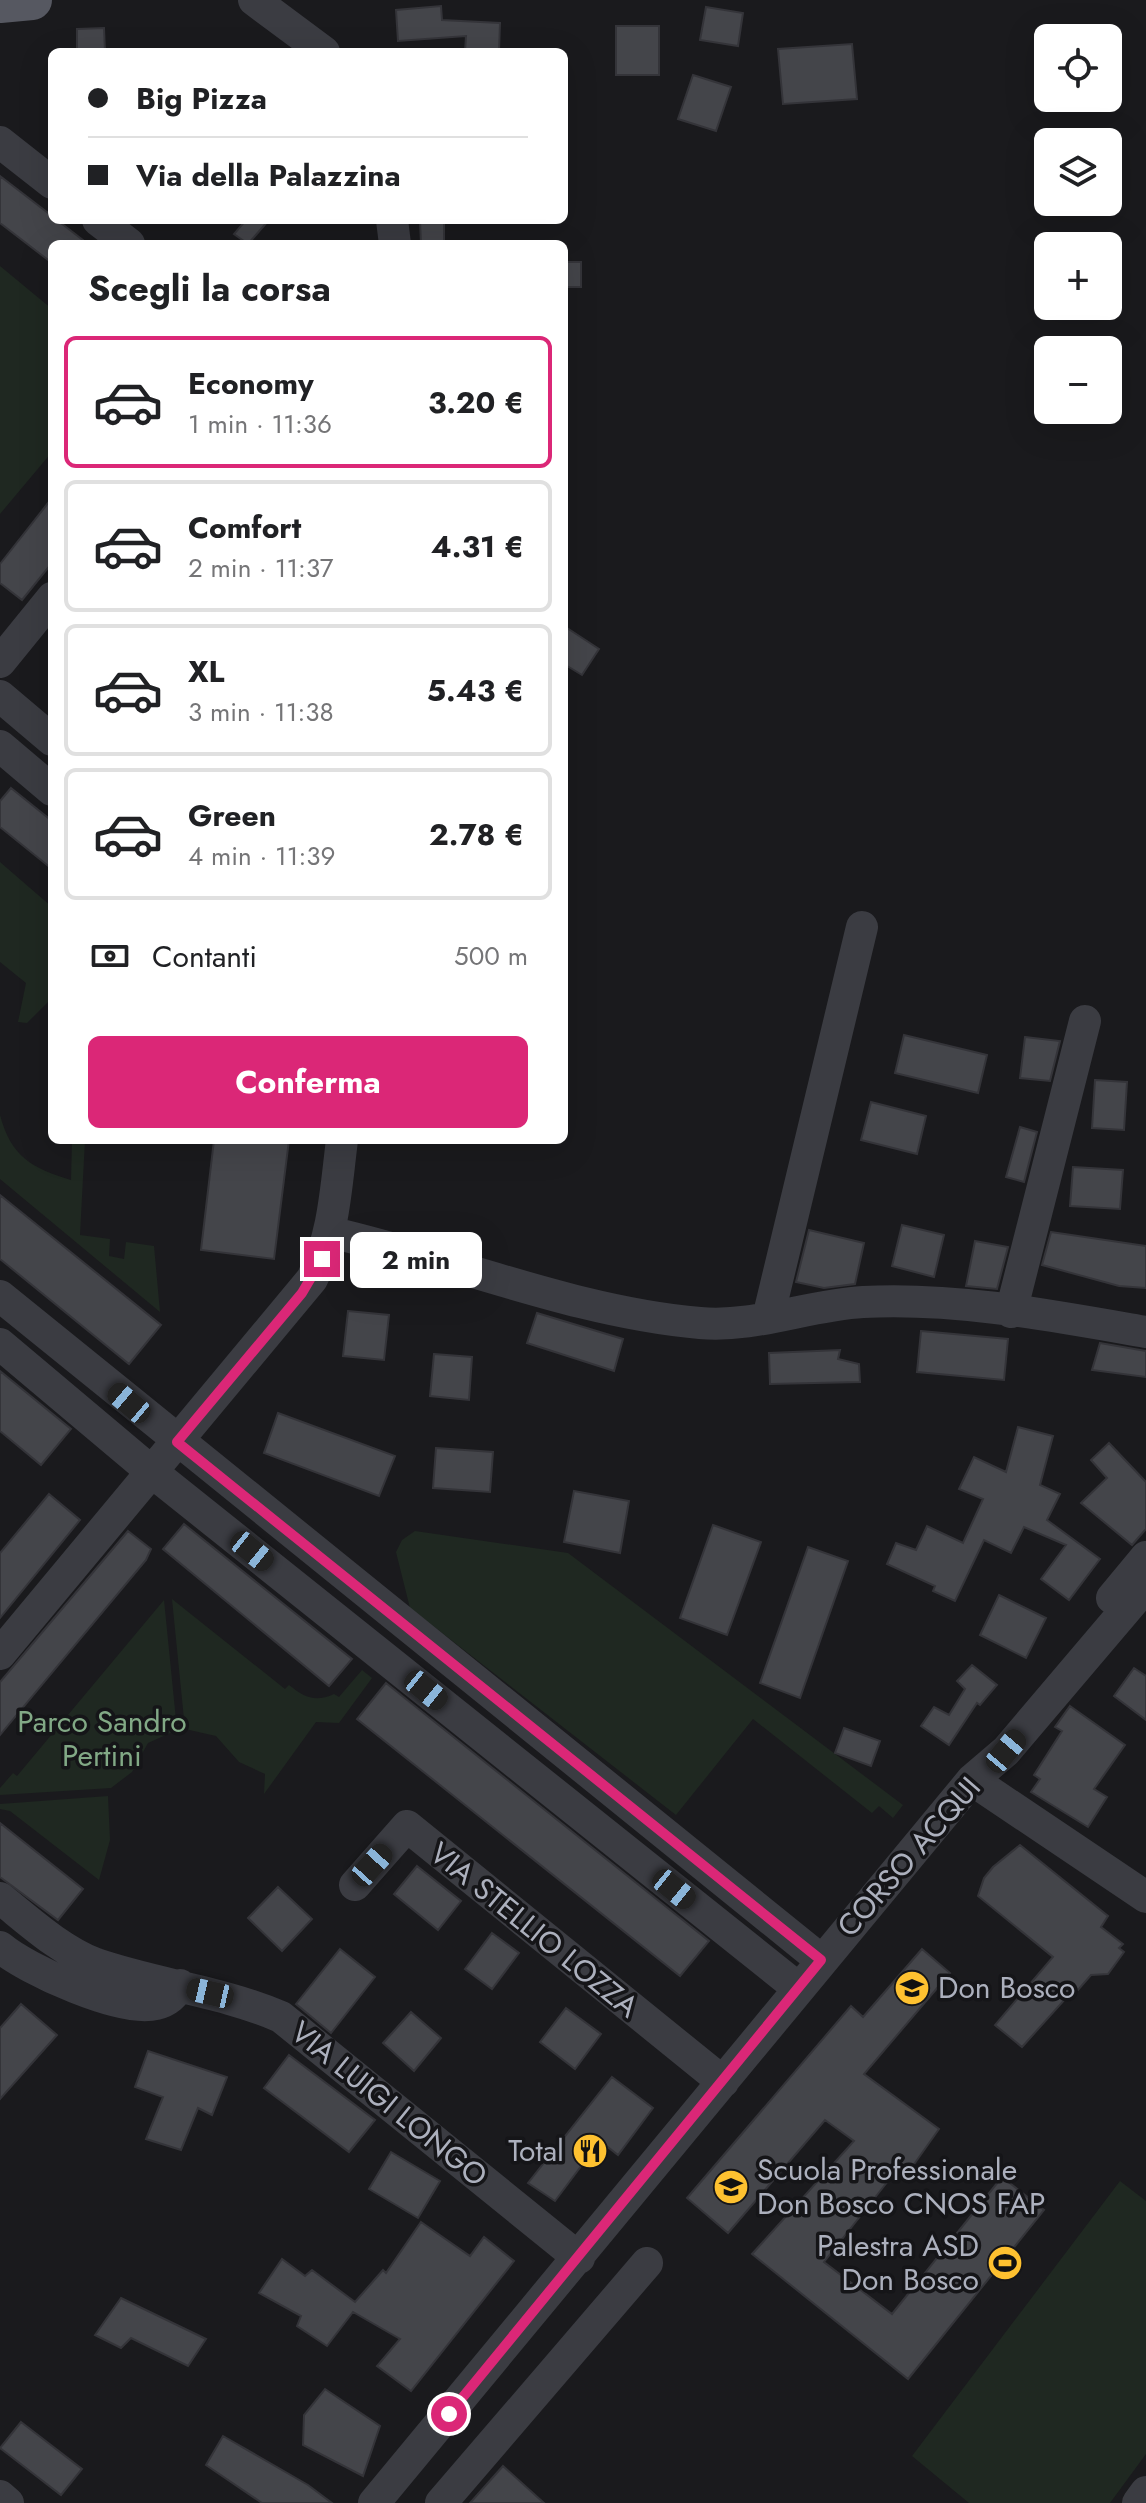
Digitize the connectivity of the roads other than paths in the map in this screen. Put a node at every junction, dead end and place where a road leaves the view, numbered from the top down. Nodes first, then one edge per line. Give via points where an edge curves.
1 (32, 0) edge
2 (254, 0) edge
3 (0, 3) edge
4 (289, 13) edge
5 (320, 48) edge
6 (0, 142) edge
7 (48, 180) edge
8 (103, 224) edge
9 (124, 240) edge
10 (48, 603) edge
11 (0, 662) edge
12 (0, 696) edge
13 (48, 737) edge
14 (0, 746) edge
15 (48, 787) edge
16 (862, 927) dead end
17 (1085, 1021) dead end
18 (341, 1144) edge
19 (329, 1232) junction
20 (0, 1296) edge
21 (1011, 1312) junction
22 (768, 1318) junction
23 (1146, 1332) edge
24 (0, 1344) edge
25 (177, 1442) junction
26 (152, 1472) junction
27 (1146, 1557) edge
28 (1146, 1586) edge
29 (0, 1654) edge
30 (972, 1780) junction
31 (355, 1885) dead end
32 (1146, 1897) edge
33 (0, 1898) edge
34 (39, 1930) junction
35 (821, 1960) junction
36 (5, 1961) edge
37 (180, 1985) junction
38 (798, 1988) junction
39 (723, 2082) junction
40 (579, 2258) junction
41 (647, 2263) dead end
42 (1146, 2492) edge
43 (0, 2496) edge
44 (8, 2503) edge
45 (374, 2503) edge
46 (441, 2503) edge
47 (1138, 2503) edge

1 - 3 main road
2 - 4 street
4 - 5 street
6 - 7 street
8 - 9 street
10 - 11 street
12 - 13 street
14 - 15 street
16 - 22 street
17 - 21 street
18 - 19 street
19 - 22 street via 625,1311 702,1323
19 - 25 street via 322,1259 302,1293
20 - 25 street
21 - 22 street via 884,1301
21 - 23 street
24 - 26 street
25 - 26 street
25 - 35 street
26 - 29 street
26 - 38 street
27 - 30 street via 992,1741
28 - 30 street, CORSO ACQUI via 1006,1751
30 - 32 street
30 - 35 street, CORSO ACQUI
31 - 39 street, VIA STELLIO LOZZA via 407,1826
33 - 34 street, VIA LUIGI LONGO
34 - 36 street
34 - 37 street, VIA LUIGI LONGO via 97,1964
35 - 38 street, CORSO ACQUI
36 - 37 street via 130,2003 154,2005 173,1997
37 - 40 street, VIA LUIGI LONGO via 244,2002 292,2025
38 - 39 street, CORSO ACQUI
39 - 40 street, CORSO ACQUI
40 - 45 street, CORSO ACQUI
41 - 46 street
42 - 47 street
43 - 44 street

